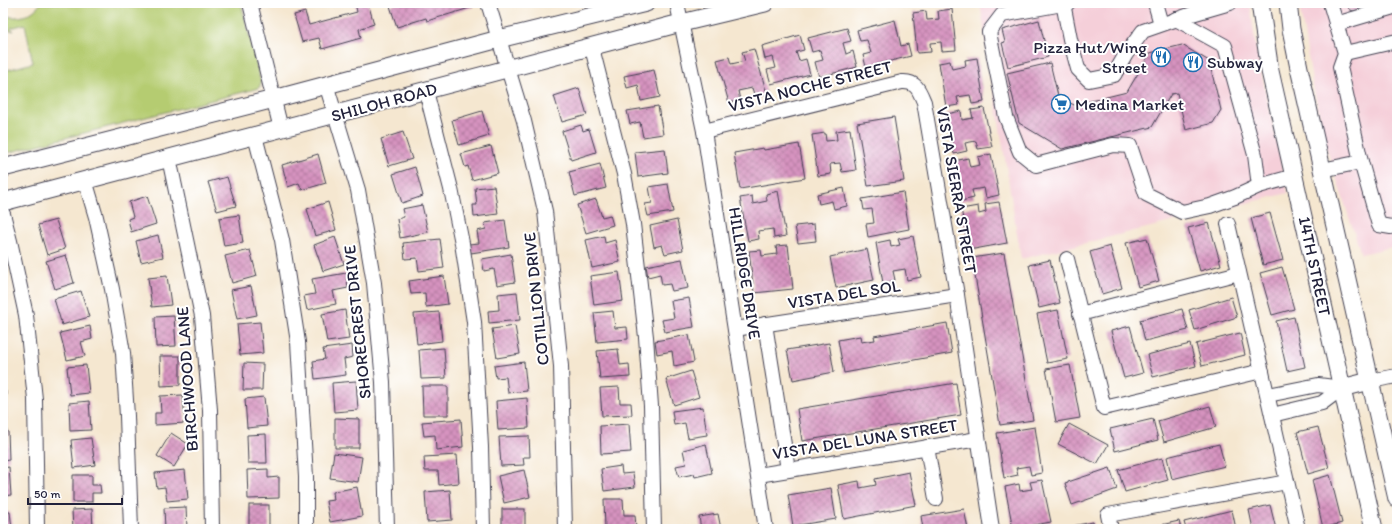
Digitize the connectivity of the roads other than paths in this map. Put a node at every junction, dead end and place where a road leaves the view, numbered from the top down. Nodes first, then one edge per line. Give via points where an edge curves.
1 (250, 3) edge
2 (488, 3) edge
3 (646, 3) edge
4 (676, 3) edge
5 (765, 3) edge
6 (1065, 3) edge
7 (1155, 3) edge
8 (1228, 3) edge
9 (1260, 3) edge
10 (1288, 3) edge
11 (1330, 3) edge
12 (1397, 6) edge
13 (1176, 19) junction
14 (681, 24) junction
15 (1161, 24) junction
16 (1336, 24) junction
17 (499, 39) junction
18 (1397, 41) edge
19 (592, 48) junction
20 (1345, 53) junction
21 (508, 69) junction
22 (326, 84) junction
23 (426, 91) junction
24 (920, 92) joint
25 (274, 99) junction
26 (335, 115) junction
27 (281, 129) junction
28 (704, 131) junction
29 (255, 136) junction
30 (169, 158) junction
31 (1361, 162) junction
32 (3, 168) edge
33 (1322, 170) junction
34 (1295, 176) junction
35 (85, 180) junction
36 (1259, 186) junction
37 (3, 202) edge
38 (3, 214) edge
39 (1228, 224) dead end
40 (1397, 225) edge
41 (1067, 259) dead end
42 (1239, 273) junction
43 (957, 295) junction
44 (1080, 314) junction
45 (765, 324) junction
46 (736, 329) junction
47 (1262, 371) junction
48 (1397, 376) edge
49 (1370, 381) junction
50 (1342, 388) junction
51 (1268, 395) junction
52 (1272, 415) junction
53 (978, 439) junction
54 (927, 447) junction
55 (788, 470) junction
56 (758, 475) junction
57 (1287, 482) junction
58 (936, 499) dead end
59 (1397, 499) edge
60 (37, 529) edge
61 (131, 529) edge
62 (212, 529) edge
63 (306, 529) edge
64 (387, 529) edge
65 (483, 529) edge
66 (565, 529) edge
67 (654, 529) edge
68 (766, 529) edge
69 (992, 529) edge
70 (1111, 529) edge
71 (1298, 529) edge
72 (1374, 529) edge

1 - 25 street
2 - 17 street, COTILLION DRIVE
3 - 17 main road, SHILOH ROAD
4 - 14 street, HILLRIDGE DRIVE
5 - 14 main road, SHILOH ROAD
6 - 15 street via 1070,39 1078,69 1089,80 1114,75 1143,31
6 - 36 street via 1002,15 989,32 1006,117 1020,152 1036,164 1113,145 1130,146 1146,194 1182,212 1235,198
7 - 15 street
8 - 13 street
9 - 34 main road, 14TH STREET via 1270,71
10 - 33 main road, 14TH STREET via 1291,29
11 - 16 street
12 - 16 street
13 - 15 street
13 - 36 street via 1225,46 1256,155
14 - 19 main road, SHILOH ROAD
14 - 28 street, HILLRIDGE DRIVE
16 - 20 street
17 - 21 street, COTILLION DRIVE
17 - 22 main road, SHILOH ROAD
18 - 20 street
19 - 21 main road, SHILOH ROAD
19 - 67 street via 624,174 633,224 651,406
20 - 31 street via 1340,67
21 - 23 main road, SHILOH ROAD
21 - 66 street, COTILLION DRIVE via 524,122 545,211 561,366
22 - 25 main road, SHILOH ROAD
22 - 26 street, SHORECREST DRIVE
23 - 26 main road, SHILOH ROAD
23 - 65 street via 462,243 474,322
24 - 28 street, VISTA NOCHE STREET via 909,81 902,82
24 - 43 street, VISTA SIERRA STREET via 924,102
25 - 27 street
25 - 32 main road, SHILOH ROAD
26 - 27 main road, SHILOH ROAD
26 - 64 street, SHORECREST DRIVE via 358,190 374,283 383,382
27 - 29 main road, SHILOH ROAD
28 - 46 street, HILLRIDGE DRIVE
29 - 30 main road, SHILOH ROAD
29 - 63 street via 282,240 298,342 306,477
30 - 35 main road, SHILOH ROAD
30 - 62 street, BIRCHWOOD LANE via 202,316 210,410
31 - 33 street
31 - 40 street via 1379,225
33 - 34 main road
33 - 49 main road, 14TH STREET
34 - 36 street
34 - 50 main road, 14TH STREET
35 - 37 main road, SHILOH ROAD
35 - 61 street via 112,289 123,353
38 - 60 street via 26,315 35,399
39 - 42 street
41 - 44 street
42 - 44 street
42 - 47 street
43 - 45 street, VISTA DEL SOL
43 - 53 street, VISTA SIERRA STREET
44 - 47 street via 1104,408
45 - 46 street, VISTA DEL SOL
45 - 55 street
46 - 56 street, HILLRIDGE DRIVE
47 - 51 street
48 - 49 street
49 - 50 main road
49 - 59 main road, 14TH STREET
50 - 51 street via 1318,384
50 - 52 street via 1322,403
50 - 72 main road, 14TH STREET
51 - 52 street
52 - 57 street
53 - 54 street, VISTA DEL LUNA STREET
53 - 69 street, VISTA SIERRA STREET
54 - 55 street, VISTA DEL LUNA STREET
54 - 58 street
55 - 56 street, VISTA DEL LUNA STREET
56 - 68 street, HILLRIDGE DRIVE
57 - 70 street via 1108,516
57 - 71 street

